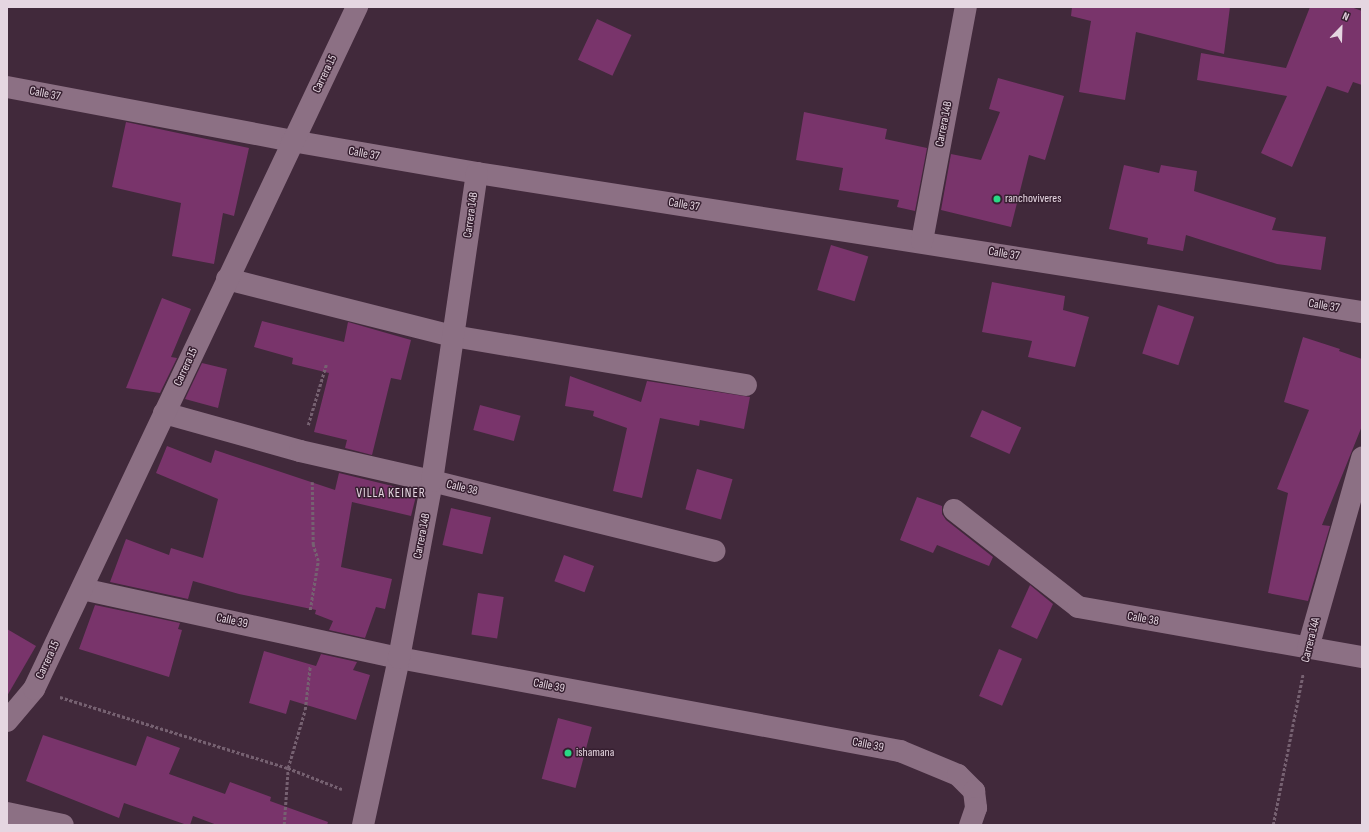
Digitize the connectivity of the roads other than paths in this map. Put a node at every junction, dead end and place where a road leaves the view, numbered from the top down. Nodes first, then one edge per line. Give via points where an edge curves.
1 (357, 7) edge
2 (966, 7) edge
3 (7, 87) edge
4 (292, 142) junction
5 (477, 173) junction
6 (922, 241) junction
7 (228, 279) junction
8 (1362, 312) edge
9 (453, 336) junction
10 (746, 385) dead end
11 (164, 413) junction
12 (1362, 458) edge
13 (432, 481) junction
14 (954, 510) dead end
15 (714, 551) dead end
16 (82, 589) junction
17 (1308, 648) junction
18 (1362, 657) edge
19 (399, 658) junction
20 (7, 721) edge
21 (7, 813) edge
22 (63, 825) edge
23 (363, 825) edge
24 (970, 825) edge

1 - 4 street, Carrera 15
2 - 6 street, Carrera 14B
3 - 4 street, Calle 37
4 - 5 street, Calle 37
4 - 7 street, Carrera 15
5 - 6 street, Calle 37
5 - 9 street, Carrera 14B
6 - 8 street, Calle 37
7 - 9 street
7 - 11 street, Carrera 15
9 - 10 street
9 - 13 street, Carrera 14B
11 - 13 street, Calle 38 via 300,451
11 - 16 street, Carrera 15
12 - 17 street, Carrera 14A
13 - 15 street, Calle 38
13 - 19 street, Carrera 14B
14 - 17 street, Calle 38 via 1078,607
16 - 19 street, Calle 39
16 - 20 street, Carrera 15 via 34,689
17 - 18 street, Calle 38
19 - 23 street, Carrera 14B
19 - 24 street, Calle 39 via 900,752 958,774 974,791 976,808
21 - 22 street

